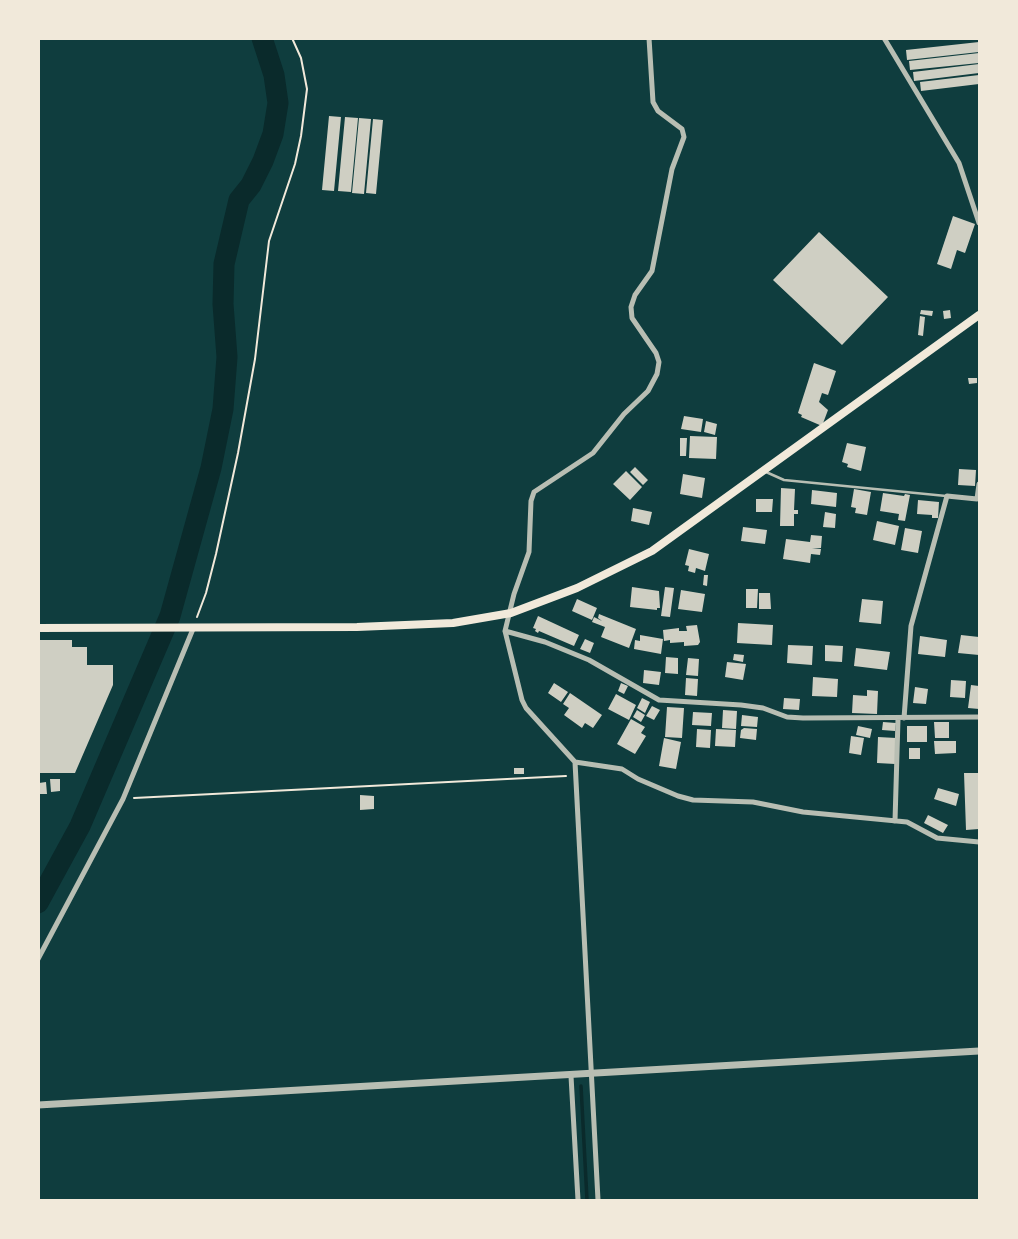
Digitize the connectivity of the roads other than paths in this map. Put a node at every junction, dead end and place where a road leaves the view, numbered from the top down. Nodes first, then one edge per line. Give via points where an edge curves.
1 (649, 38) edge
2 (884, 38) edge
3 (979, 223) edge
4 (979, 315) edge
5 (763, 471) junction
6 (979, 484) edge
7 (947, 496) junction
8 (511, 613) junction
9 (38, 628) edge
10 (189, 629) junction
11 (505, 631) junction
12 (979, 718) edge
13 (901, 719) junction
14 (575, 762) junction
15 (895, 821) junction
16 (979, 842) edge
17 (38, 959) edge
18 (979, 1051) edge
19 (591, 1075) junction
20 (571, 1076) junction
21 (38, 1105) edge
22 (578, 1200) edge
23 (598, 1200) edge

1 - 8 street via 653,102 682,129 684,137 672,169 652,271 631,307 632,318 656,353 657,374 648,391 593,453 534,492 529,552
2 - 3 street via 959,163
4 - 5 main road
5 - 7 lane via 784,480
5 - 8 main road via 652,551 577,588
6 - 7 street via 977,499
7 - 13 street via 911,626
8 - 10 main road via 439,623
8 - 11 street
9 - 10 main road
10 - 17 street via 123,799
11 - 13 street via 589,660 659,700 741,705 787,717
11 - 14 street via 526,708
12 - 13 street
13 - 15 street
14 - 15 street via 622,769 693,800 753,802
14 - 19 street
15 - 16 street via 907,822 937,838
18 - 19 street
19 - 20 street
19 - 23 street
20 - 21 street
20 - 22 street

